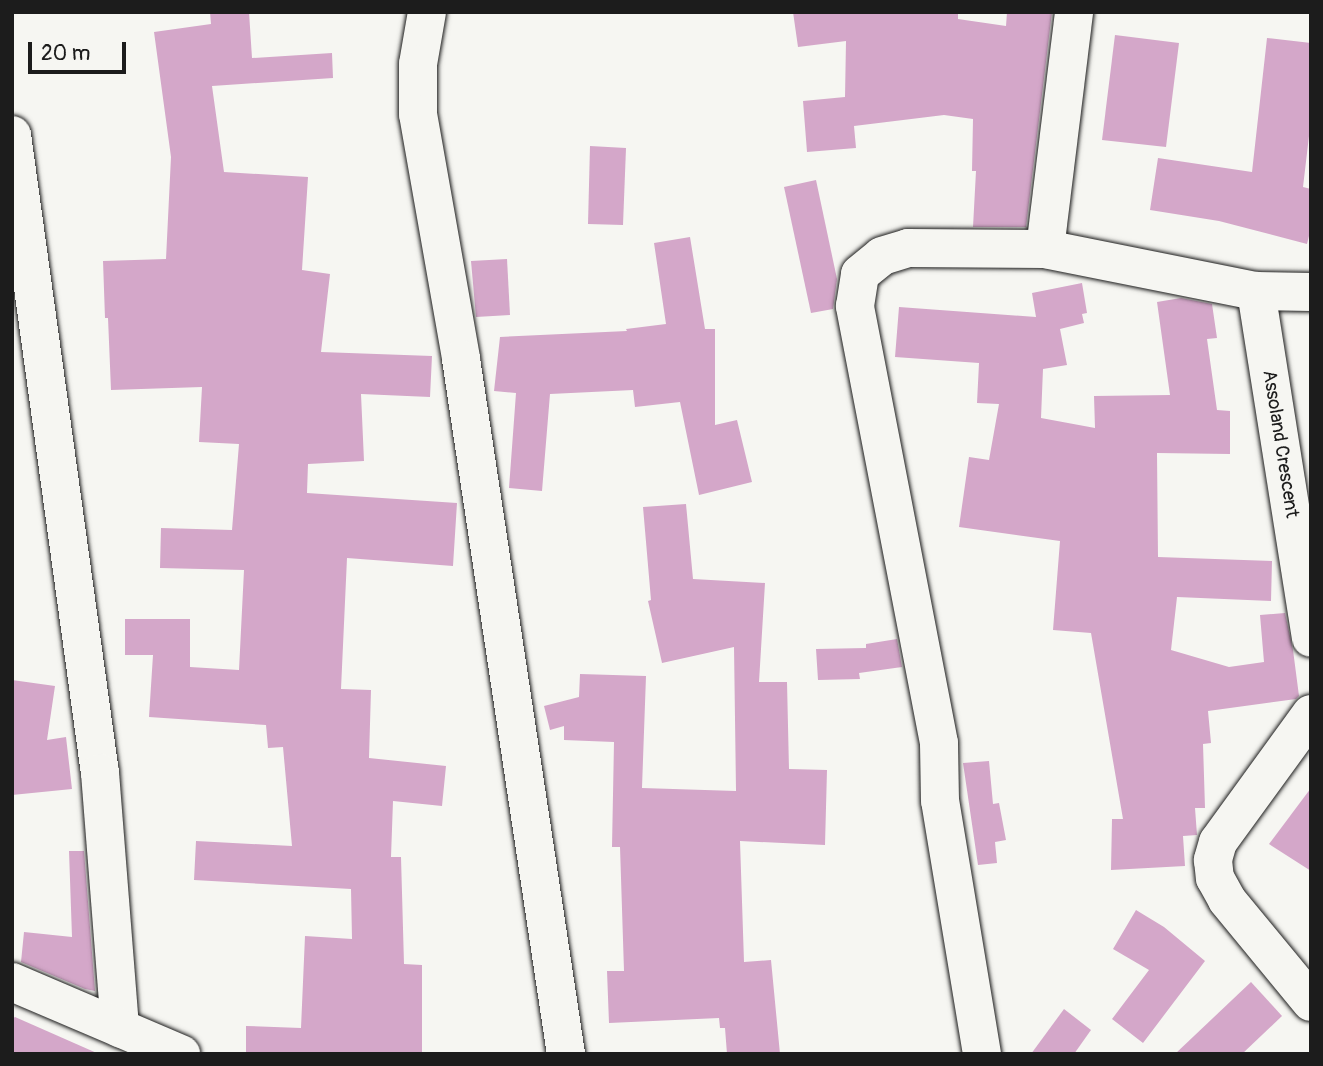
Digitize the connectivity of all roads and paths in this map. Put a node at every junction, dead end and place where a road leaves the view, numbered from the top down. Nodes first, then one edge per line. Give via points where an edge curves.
1 (427, 12) edge
2 (1074, 12) edge
3 (12, 135) edge
4 (1045, 249) junction
5 (1256, 291) junction
6 (1311, 292) edge
7 (1311, 638) edge
8 (1311, 714) edge
9 (12, 982) edge
10 (1311, 1002) edge
11 (120, 1028) junction
12 (176, 1053) edge
13 (566, 1054) edge
14 (982, 1054) edge

1 - 13 street via 418,64 418,114 461,359
2 - 4 street
3 - 11 street via 100,773
4 - 5 street
4 - 14 street via 908,248 881,256 860,274 855,306 939,743 940,801
5 - 6 street
5 - 7 street, Assoland Crescent
8 - 10 street via 1218,842 1213,859 1215,878 1227,900
9 - 11 street
11 - 12 street

